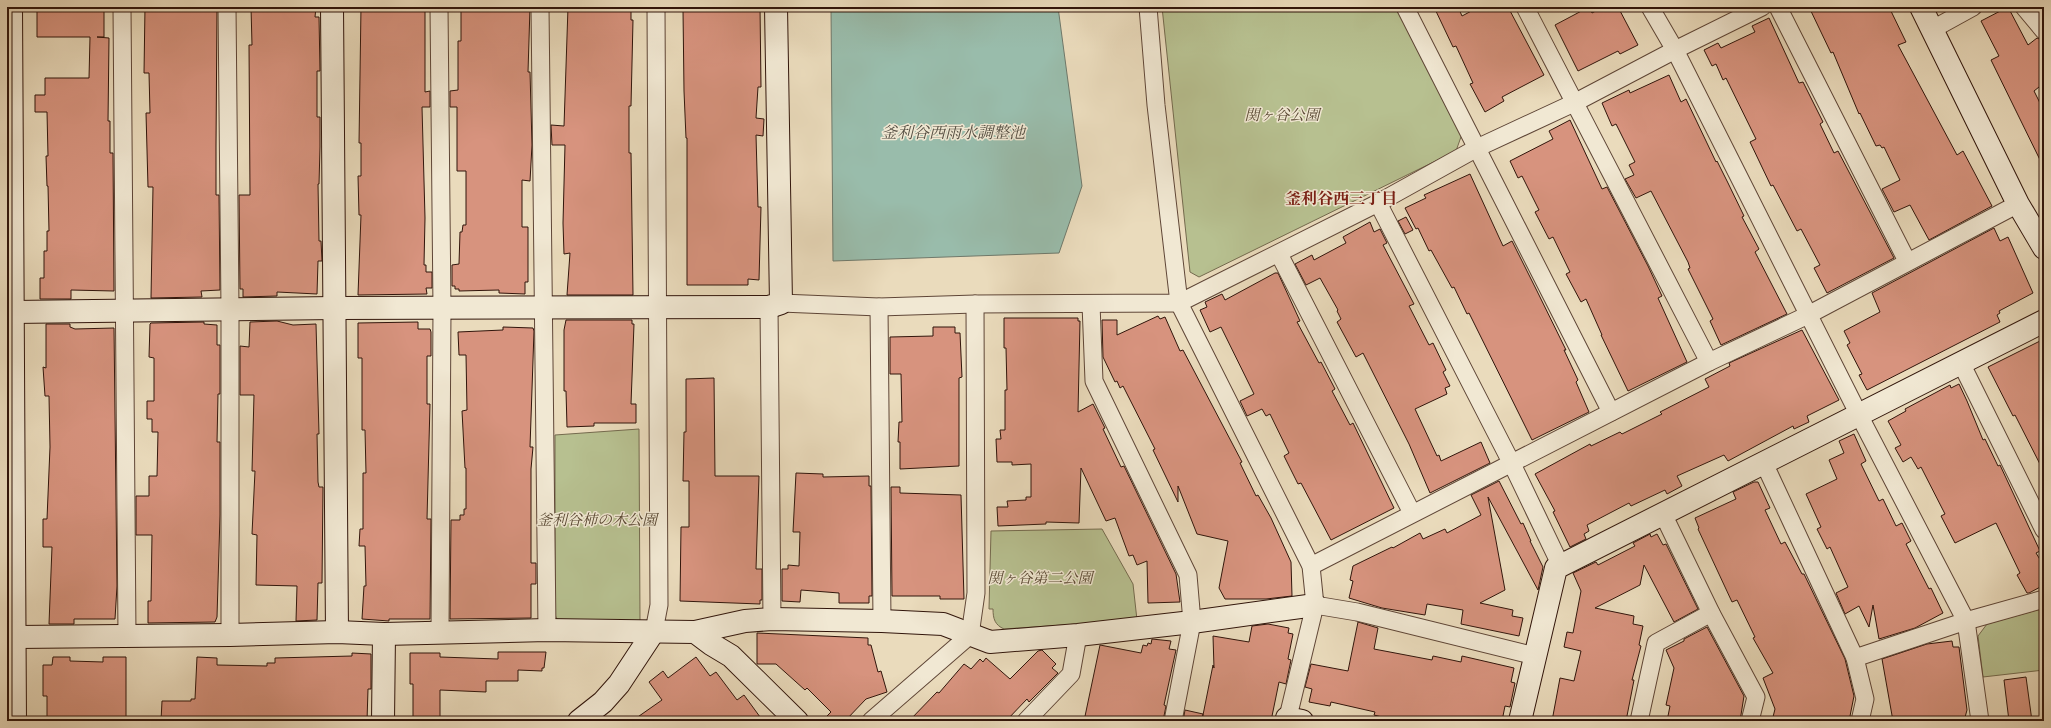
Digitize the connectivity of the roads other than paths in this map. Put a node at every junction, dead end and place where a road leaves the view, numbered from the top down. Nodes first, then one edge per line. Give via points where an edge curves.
1 (11, 7) edge
2 (122, 7) edge
3 (228, 7) edge
4 (332, 7) edge
5 (439, 7) edge
6 (540, 7) edge
7 (656, 7) edge
8 (776, 7) edge
9 (1148, 7) edge
10 (1405, 7) edge
11 (1525, 7) edge
12 (1650, 7) edge
13 (1762, 7) edge
14 (1778, 7) edge
15 (1921, 7) edge
16 (1973, 7) edge
17 (2024, 7) edge
18 (1933, 29) junction
19 (2044, 31) edge
20 (1675, 50) junction
21 (9, 92) edge
22 (1576, 102) junction
23 (1477, 148) junction
24 (1378, 203) junction
25 (2018, 204) junction
26 (2044, 248) edge
27 (1279, 254) junction
28 (1907, 261) junction
29 (1179, 303) junction
30 (974, 304) junction
31 (1091, 304) junction
32 (775, 305) junction
33 (879, 307) junction
34 (335, 308) junction
35 (543, 308) junction
36 (657, 308) junction
37 (230, 309) junction
38 (442, 309) junction
39 (126, 310) junction
40 (13, 312) junction
41 (1808, 315) junction
42 (2044, 321) edge
43 (1709, 362) junction
44 (1961, 363) junction
45 (1611, 412) junction
46 (1859, 415) junction
47 (1764, 463) junction
48 (1512, 464) junction
49 (1412, 513) junction
50 (1663, 514) junction
51 (2044, 530) edge
52 (1312, 566) junction
53 (1561, 566) junction
54 (2044, 599) edge
55 (1315, 605) junction
56 (1711, 613) junction
57 (772, 619) junction
58 (882, 621) junction
59 (1966, 621) junction
60 (1192, 622) junction
61 (547, 630) junction
62 (654, 631) junction
63 (337, 632) junction
64 (440, 632) junction
65 (695, 632) junction
66 (384, 634) junction
67 (127, 635) junction
68 (230, 635) junction
69 (970, 635) junction
70 (1078, 635) junction
71 (16, 636) junction
72 (1535, 656) junction
73 (1855, 658) junction
74 (1292, 720) edge
75 (15, 721) edge
76 (383, 721) edge
77 (578, 721) edge
78 (797, 721) edge
79 (871, 721) edge
80 (1026, 721) edge
81 (1173, 721) edge
82 (1520, 721) edge
83 (1639, 721) edge
84 (1750, 721) edge
85 (1860, 721) edge
86 (1980, 721) edge

1 - 21 street
2 - 39 street
3 - 37 street
4 - 34 street
5 - 38 street
6 - 35 street
7 - 36 street
8 - 32 street
9 - 29 street via 1156,105
10 - 23 street
11 - 22 street
12 - 20 street
13 - 20 street
14 - 28 street
15 - 18 street
16 - 18 street
17 - 19 street
18 - 25 street
20 - 22 street
20 - 41 street
21 - 40 street
22 - 23 street
22 - 43 street
23 - 24 street
23 - 45 street
24 - 27 street
24 - 48 street
25 - 26 street
25 - 28 street
27 - 29 street
27 - 49 street
28 - 41 street
29 - 31 street
29 - 52 street
30 - 31 street
30 - 33 street
30 - 69 street via 976,593
31 - 60 street via 1094,381 1188,575 1192,597
32 - 33 street
32 - 36 street
32 - 57 street
33 - 58 street
34 - 37 street
34 - 38 street
34 - 63 street
35 - 36 street
35 - 38 street
35 - 61 street
36 - 62 street via 659,605
37 - 39 street
37 - 68 street
38 - 64 street
39 - 40 street
39 - 67 street
40 - 71 street
41 - 43 street
41 - 46 street
42 - 44 street
43 - 45 street
44 - 46 street
44 - 51 street
45 - 48 street
46 - 47 street
46 - 59 street
47 - 50 street
47 - 73 street
48 - 49 street
48 - 53 street
49 - 52 street
50 - 53 street
50 - 56 street
52 - 55 street
53 - 72 street via 1556,568
54 - 59 street
55 - 60 street
55 - 72 street via 1357,612
55 - 74 street
56 - 83 street via 1656,643
56 - 84 street via 1756,697
57 - 58 street
57 - 65 street via 745,621
58 - 69 street via 943,624
59 - 73 street
59 - 86 street
60 - 70 street
60 - 81 street
61 - 62 street
61 - 64 street
62 - 65 street
62 - 77 street via 619,684 603,702
63 - 66 street
63 - 68 street
64 - 66 street
65 - 78 street via 731,656
66 - 76 street
67 - 68 street
67 - 71 street
69 - 70 street via 990,642
69 - 79 street
70 - 80 street via 1071,674
71 - 75 street
72 - 82 street
73 - 85 street via 1865,699

